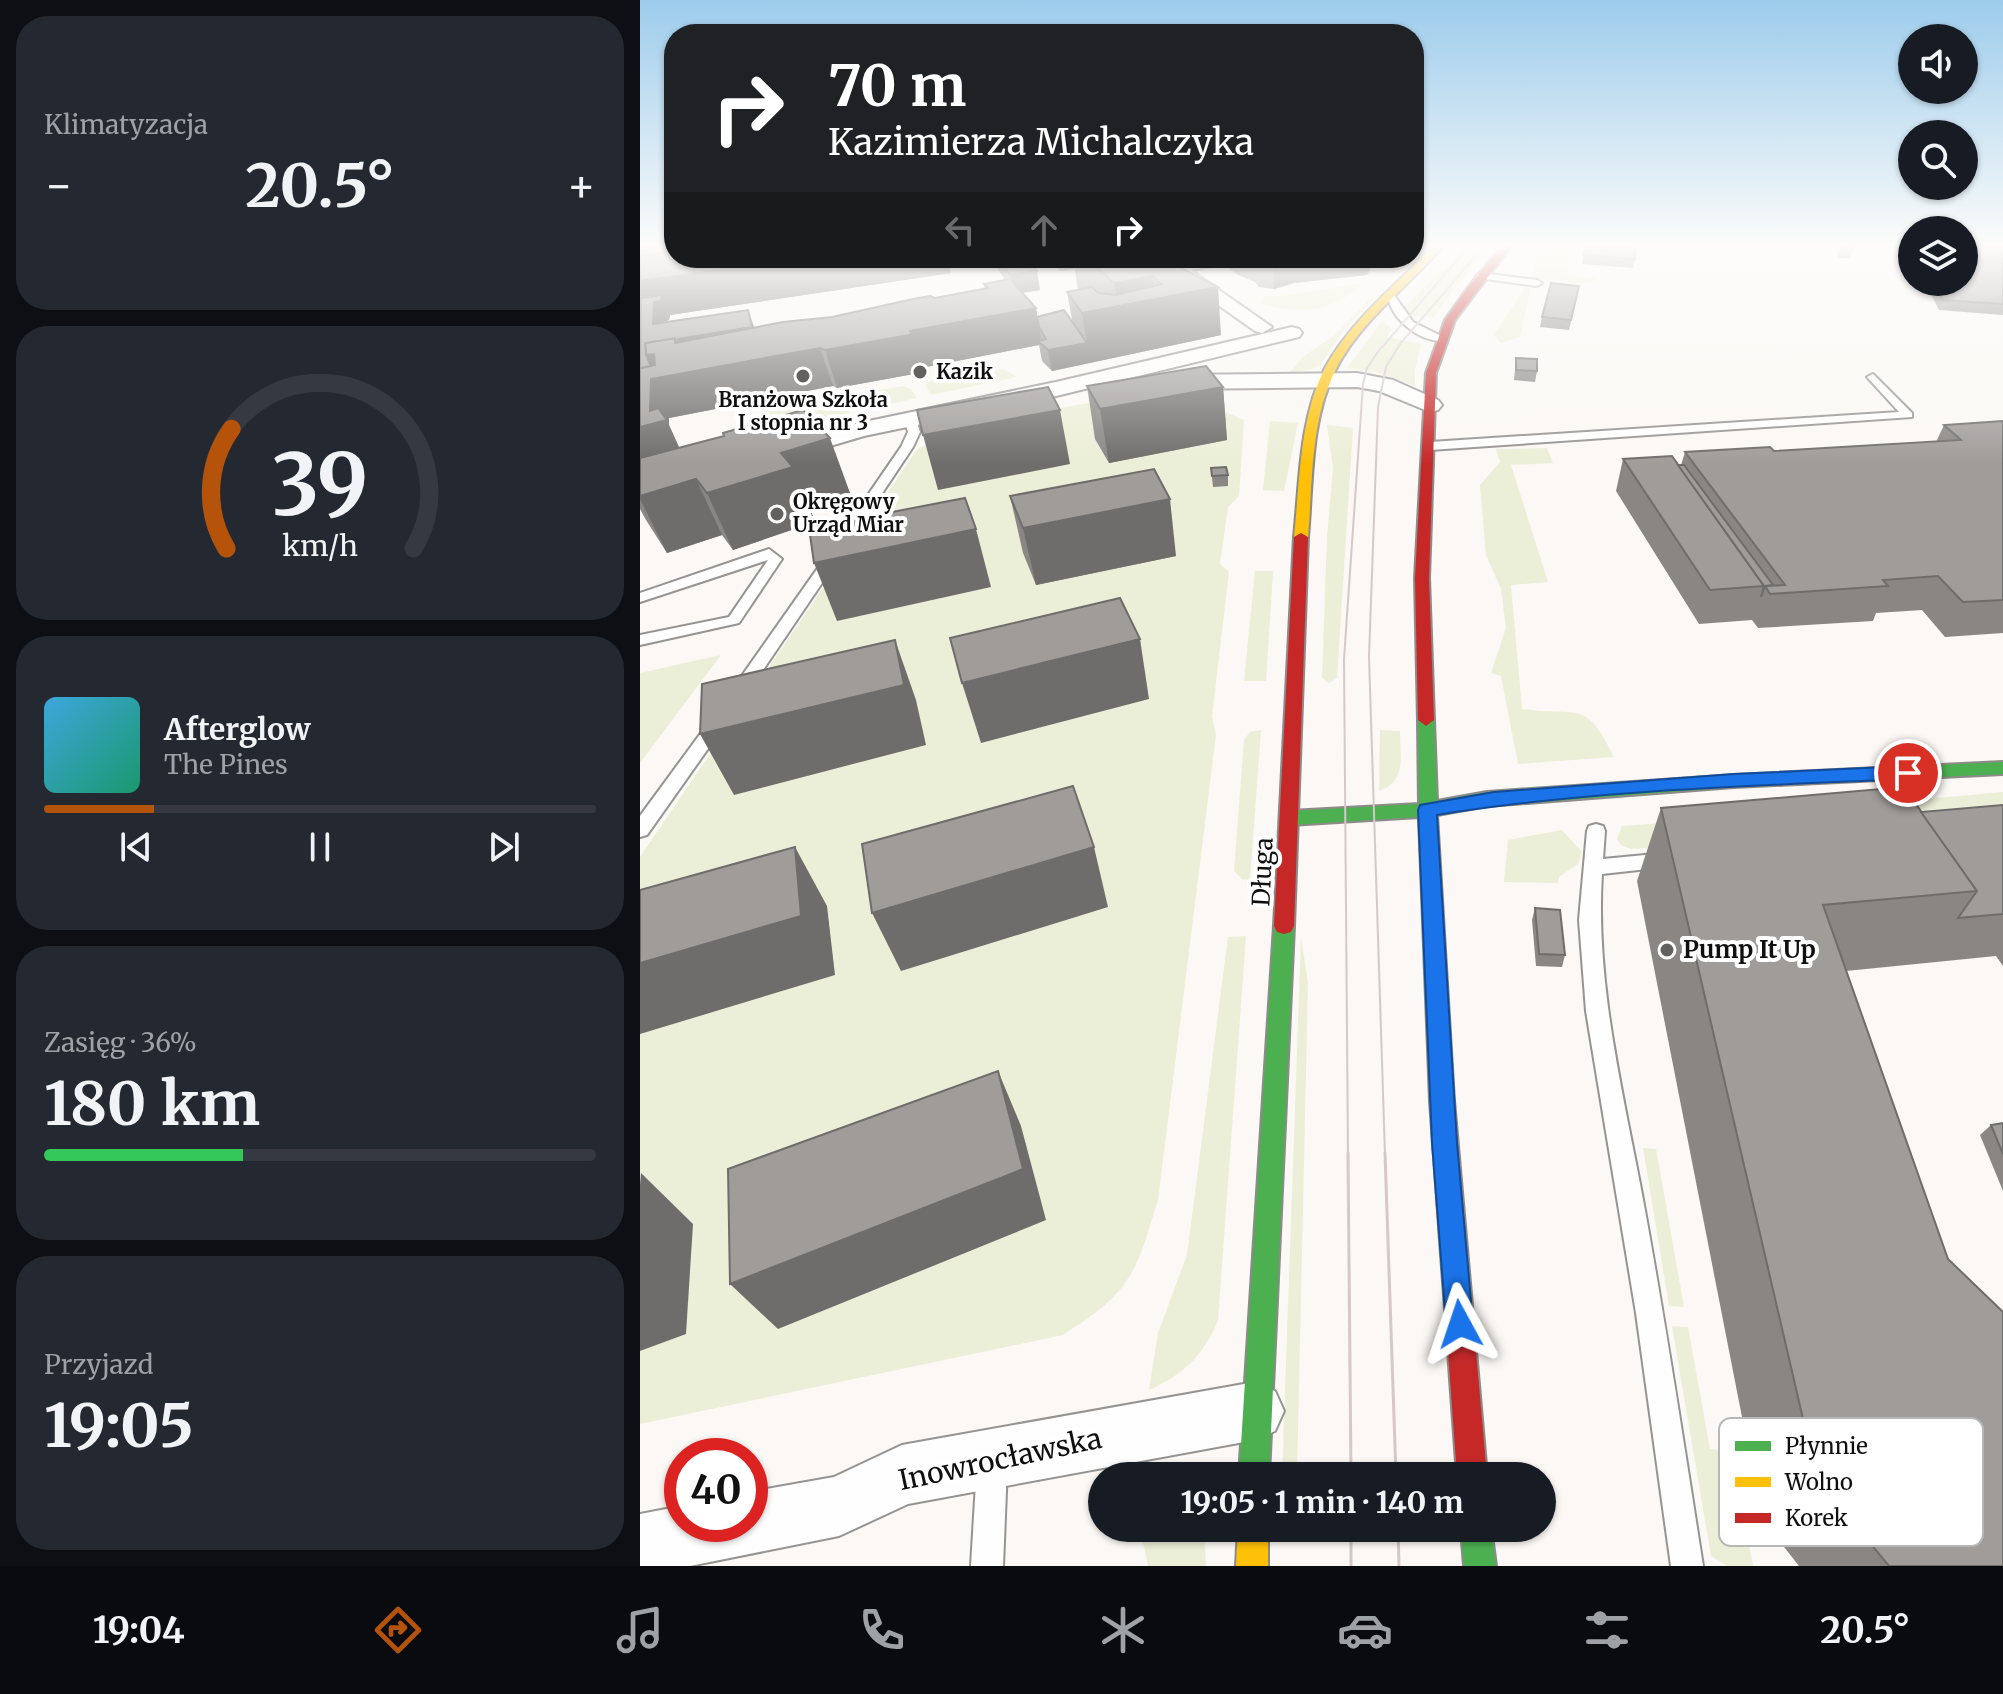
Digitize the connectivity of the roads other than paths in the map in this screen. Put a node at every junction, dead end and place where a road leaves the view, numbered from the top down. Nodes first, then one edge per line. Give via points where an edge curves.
1 (1247, 317) edge
2 (1372, 317) edge
3 (1402, 317) edge
4 (1454, 317) edge
5 (1262, 327) dead end
6 (1292, 333) dead end
7 (1439, 339) junction
8 (1873, 377) dead end
9 (1327, 380) junction
10 (1069, 385) junction
11 (1430, 405) junction
12 (910, 419) junction
13 (1430, 446) junction
14 (756, 461) edge
15 (640, 598) edge
16 (640, 640) edge
17 (2003, 768) edge
18 (1427, 810) junction
19 (1290, 818) junction
20 (640, 830) edge
21 (1596, 831) dead end
22 (1687, 858) edge
23 (1593, 867) junction
24 (1255, 1411) junction
25 (992, 1459) junction
26 (1254, 1462) edge
27 (1471, 1462) edge
28 (768, 1520) edge
29 (664, 1540) edge
30 (1253, 1542) edge
31 (1477, 1542) edge
32 (640, 1545) edge
33 (987, 1566) edge
34 (1252, 1566) edge
35 (1480, 1566) edge
36 (1687, 1566) edge

1 - 5 street
2 - 9 street, Długa
3 - 7 lane via 1416,331
4 - 7 street
6 - 10 street
7 - 11 street
8 - 13 lane via 1908,415
9 - 10 street
9 - 11 street via 1381,384
9 - 19 street, Długa via 1313,418 1300,548
10 - 12 street
11 - 13 street
12 - 14 street
12 - 20 lane via 914,432 907,447
13 - 18 street via 1422,578
15 - 16 lane via 769,553 775,559 734,620
17 - 18 street via 1487,799
18 - 19 street
18 - 27 street via 1444,1143
19 - 24 street, Długa
21 - 23 lane
22 - 23 lane
23 - 36 lane via 1589,920 1597,1011
24 - 25 street, Inowrocławska
24 - 26 street, Długa
25 - 28 street, Inowrocławska via 902,1475 839,1506
25 - 33 lane
29 - 32 street, Inowrocławska
30 - 34 street
31 - 35 street

